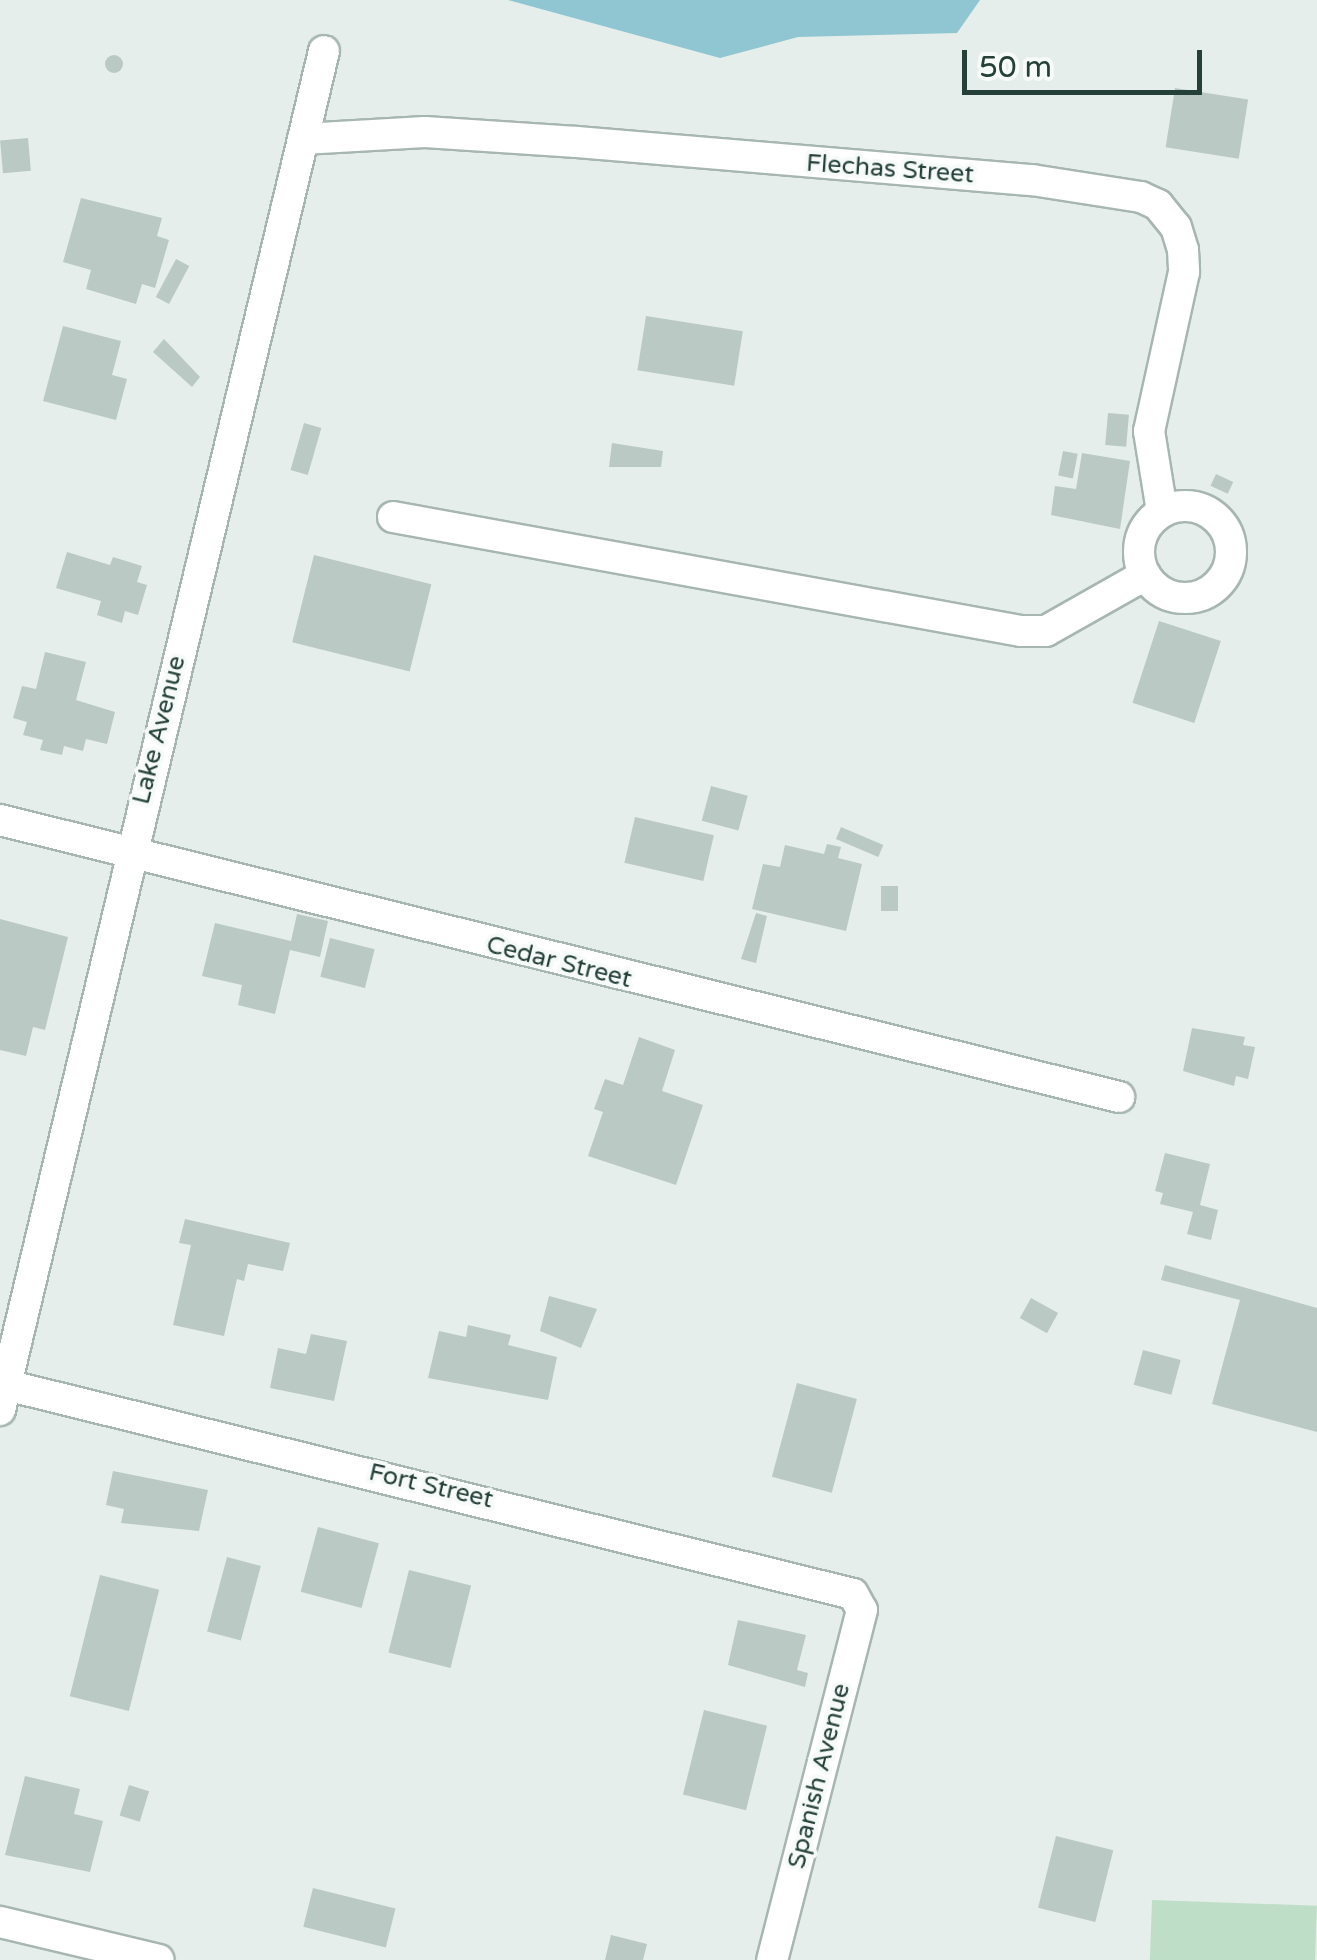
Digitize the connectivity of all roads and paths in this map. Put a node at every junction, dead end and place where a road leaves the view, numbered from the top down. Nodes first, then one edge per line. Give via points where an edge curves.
1 (324, 51) dead end
2 (303, 139) junction
3 (1162, 511) junction
4 (393, 518) dead end
5 (1145, 575) junction
6 (0, 820) edge
7 (129, 850) junction
8 (1119, 1097) dead end
9 (3, 1397) edge
10 (853, 1594) joint
11 (0, 1922) edge
12 (158, 1960) edge
13 (772, 1960) edge

1 - 2 street, Lake Avenue
2 - 3 street, Flechas Street via 409,132 577,142 1032,180 1141,197 1168,216 1183,250 1184,272 1149,431
2 - 7 street, Lake Avenue
3 - 5 street via 1140,539
3 - 5 street via 1197,506 1214,514 1232,546 1230,564 1222,580 1191,598 1157,589
4 - 5 street via 1021,631 1046,630
6 - 7 street, Cedar Street
7 - 8 street, Cedar Street via 286,895
7 - 9 street, Lake Avenue
9 - 10 street, Fort Street
10 - 13 street, Spanish Avenue via 862,1610
11 - 12 street

